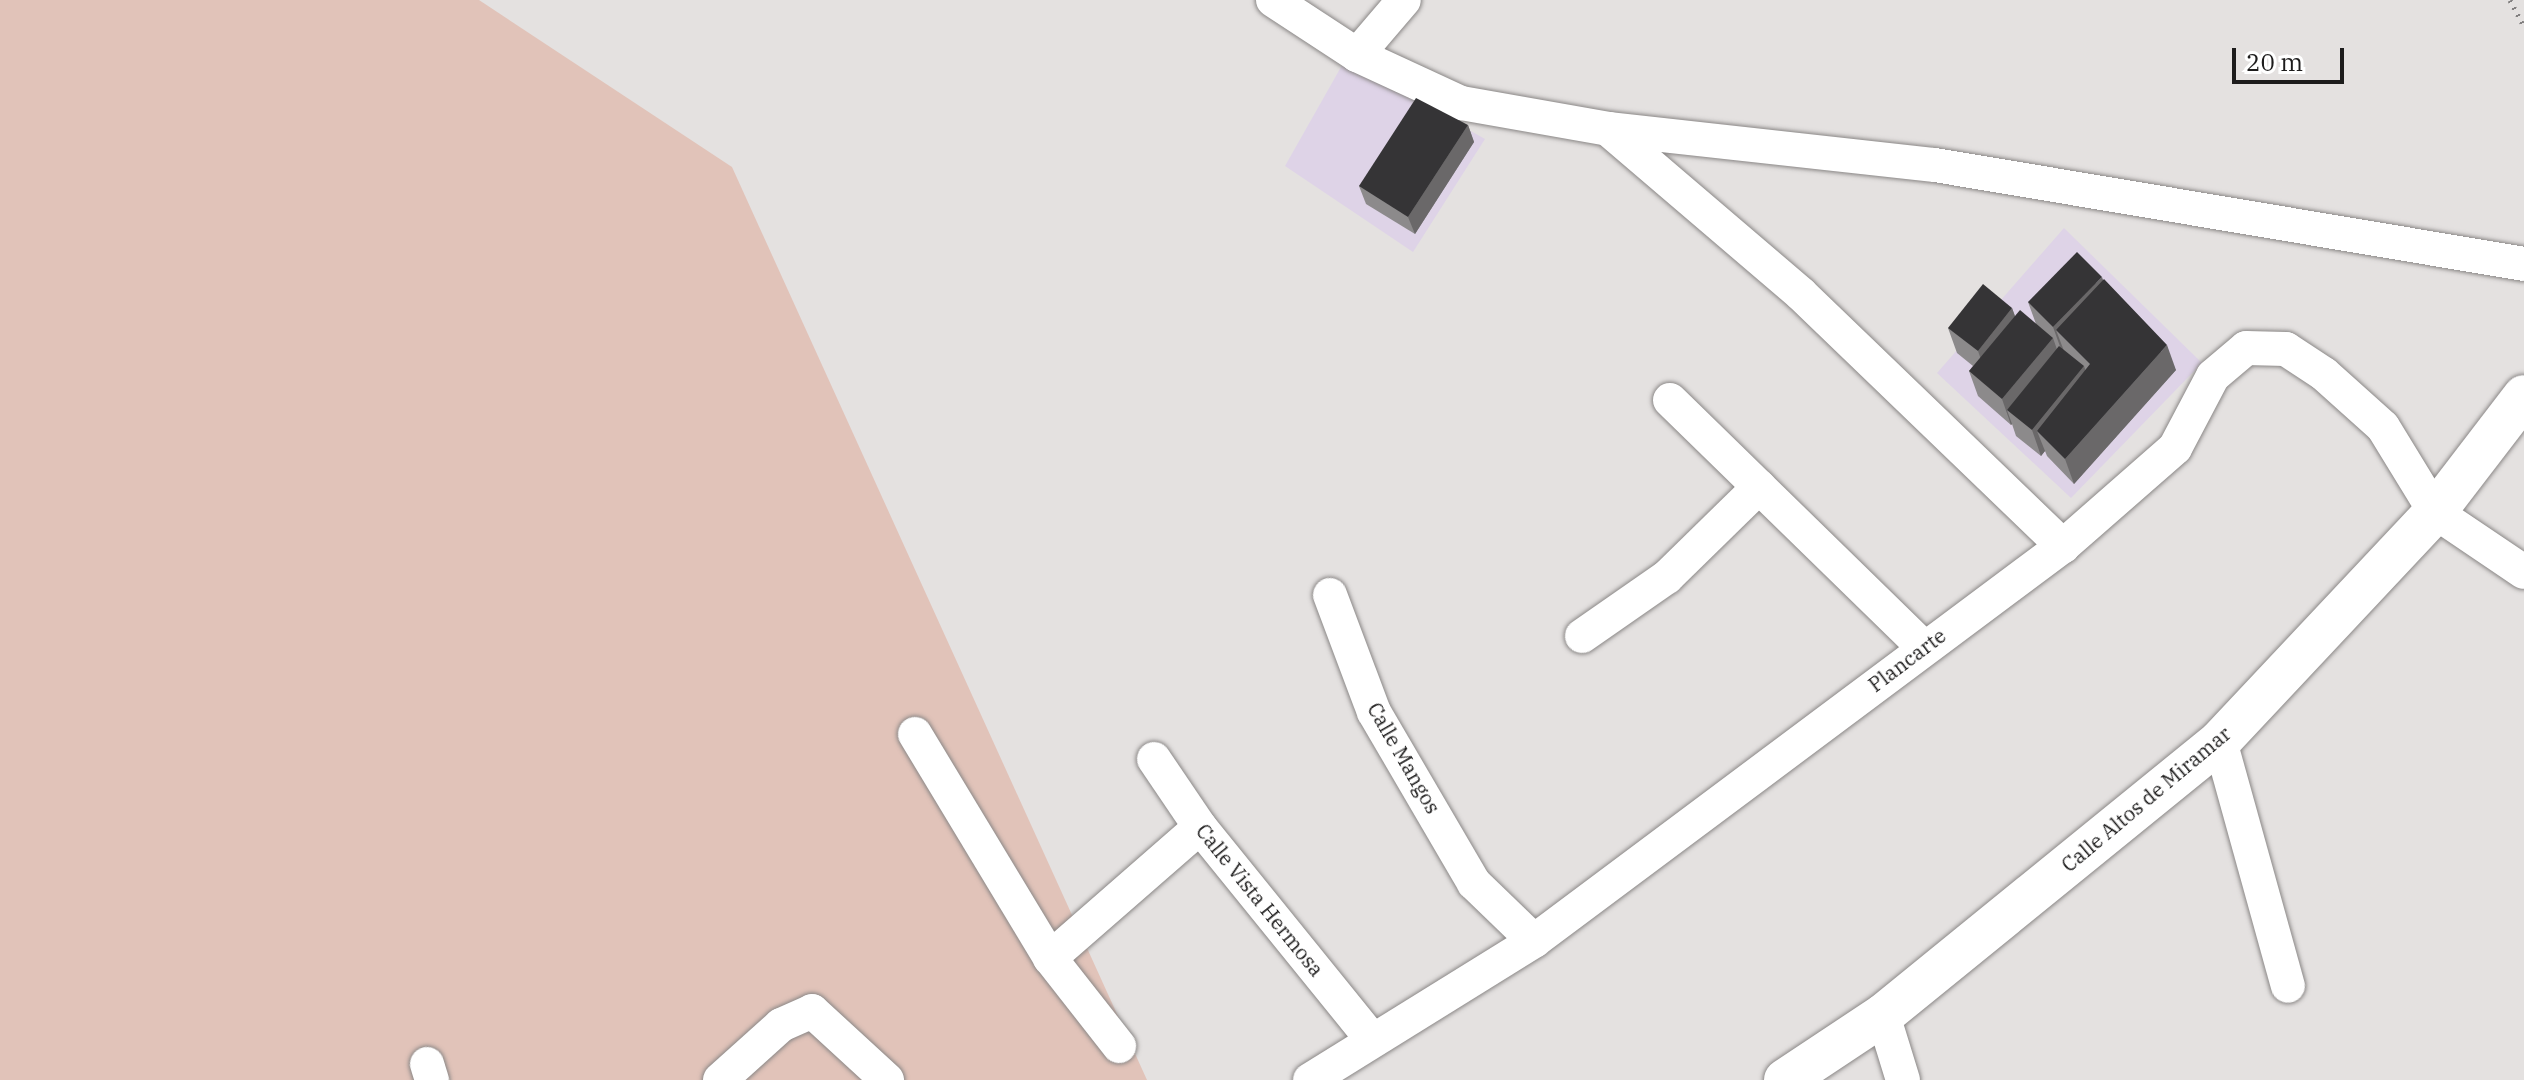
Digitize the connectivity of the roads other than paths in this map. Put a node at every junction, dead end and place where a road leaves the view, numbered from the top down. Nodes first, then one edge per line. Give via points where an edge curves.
1 (1273, 0) edge
2 (1404, 0) edge
3 (1357, 55) junction
4 (1608, 129) junction
5 (2524, 264) edge
6 (2524, 396) edge
7 (1670, 400) dead end
8 (1759, 487) junction
9 (2435, 512) junction
10 (2063, 546) junction
11 (2524, 572) edge
12 (1330, 595) dead end
13 (1582, 636) dead end
14 (1924, 648) junction
15 (915, 734) dead end
16 (2220, 741) junction
17 (1154, 759) dead end
18 (1200, 827) junction
19 (1534, 941) junction
20 (1050, 958) junction
21 (2288, 986) dead end
22 (1883, 1015) junction
23 (1371, 1038) junction
24 (1119, 1046) dead end
25 (720, 1080) edge
26 (887, 1080) edge
27 (1310, 1080) edge
28 (1785, 1080) edge
29 (1903, 1080) edge

1 - 3 street
2 - 3 street
3 - 4 street via 1461,103
4 - 5 street via 1935,165
4 - 10 street via 1801,294
6 - 9 street, Calle Altos de Miramar
7 - 8 street
8 - 13 street via 1667,577
8 - 14 street
9 - 10 street, Plancarte via 2383,427 2324,374 2286,349 2246,348 2213,376 2175,448
9 - 11 street
9 - 16 street, Calle Altos de Miramar
10 - 14 street, Plancarte
12 - 19 street, Calle Mangos via 1374,712 1474,883
14 - 19 street, Plancarte
15 - 20 street
16 - 21 street
16 - 22 street, Calle Altos de Miramar
17 - 18 street, Calle Vista Hermosa
18 - 20 street
18 - 23 street, Calle Vista Hermosa
19 - 23 street, Plancarte
20 - 24 street
22 - 28 street, Calle Altos de Miramar
22 - 29 street
23 - 27 street, Plancarte
25 - 26 street via 781,1025 812,1011

